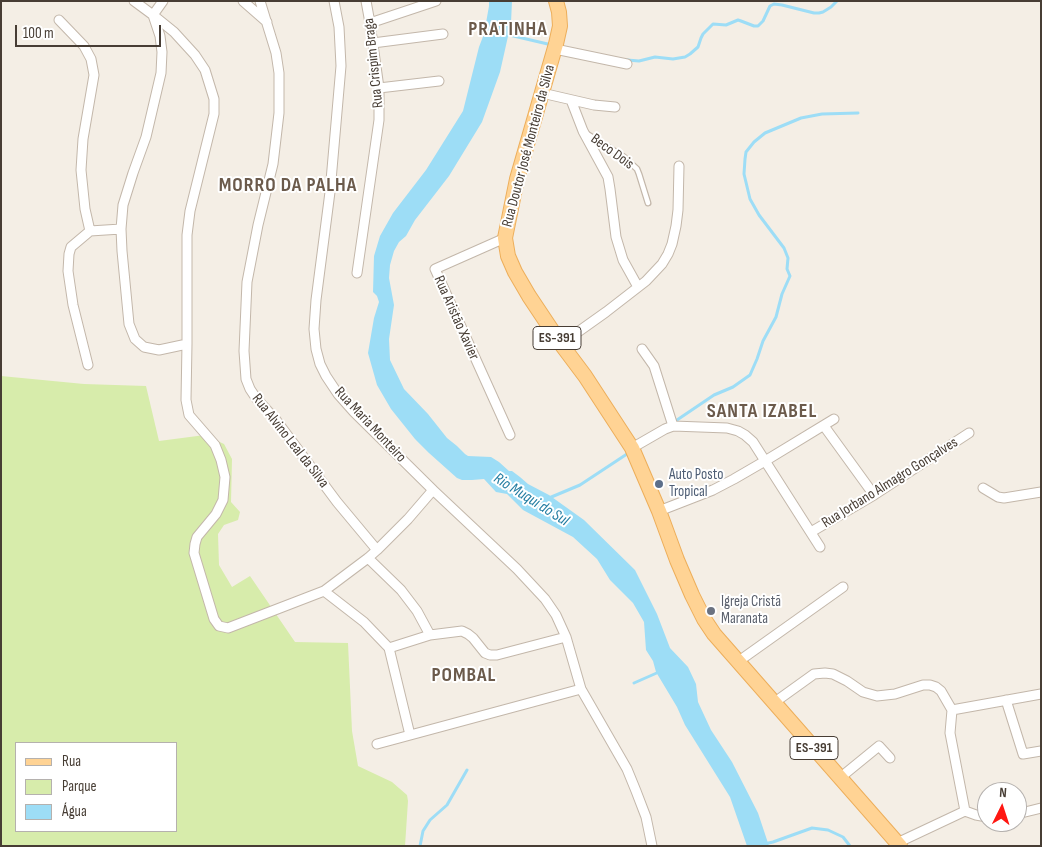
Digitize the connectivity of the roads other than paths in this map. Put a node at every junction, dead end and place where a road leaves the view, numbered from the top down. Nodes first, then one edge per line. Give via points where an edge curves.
1 (134, 1) edge
2 (163, 1) edge
3 (243, 1) edge
4 (260, 1) edge
5 (334, 1) edge
6 (366, 1) edge
7 (436, 1) edge
8 (556, 1) edge
9 (154, 15) junction
10 (59, 20) dead end
11 (267, 22) junction
12 (370, 23) junction
13 (443, 34) dead end
14 (373, 43) junction
15 (555, 49) junction
16 (627, 64) dead end
17 (439, 81) dead end
18 (379, 88) junction
19 (542, 93) junction
20 (571, 100) junction
21 (615, 107) dead end
22 (583, 132) junction
23 (679, 166) dead end
24 (648, 203) dead end
25 (121, 229) junction
26 (90, 231) junction
27 (504, 238) junction
28 (357, 273) dead end
29 (638, 287) junction
30 (187, 344) junction
31 (561, 344) junction
32 (642, 349) dead end
33 (88, 365) dead end
34 (834, 419) dead end
35 (672, 426) junction
36 (824, 426) junction
37 (969, 433) dead end
38 (510, 435) dead end
39 (632, 448) junction
40 (765, 461) junction
41 (983, 488) dead end
42 (433, 490) junction
43 (1041, 492) edge
44 (874, 494) junction
45 (659, 511) junction
46 (811, 532) junction
47 (820, 546) dead end
48 (377, 550) junction
49 (368, 558) junction
50 (843, 587) dead end
51 (324, 590) junction
52 (430, 635) junction
53 (566, 636) junction
54 (389, 648) junction
55 (739, 662) junction
56 (581, 689) junction
57 (1041, 694) edge
58 (1006, 700) junction
59 (775, 702) junction
60 (952, 710) junction
61 (410, 735) junction
62 (377, 744) dead end
63 (1041, 751) edge
64 (890, 758) dead end
65 (841, 777) junction
66 (1041, 808) edge
67 (965, 811) junction
68 (1027, 812) edge
69 (977, 815) edge
70 (899, 844) edge
71 (652, 846) edge

1 - 9 street
2 - 9 street
3 - 11 street
4 - 11 street, Rua Alvino Leal da Silva
5 - 42 street, Rua Maria Monteiro via 341,66 316,300 316,349 320,364 338,394
6 - 12 street, Rua Crispim Braga
7 - 12 street
8 - 15 main road, Rua Doutor José Monteiro da Silva / ES-391 via 560,26
9 - 25 street via 162,52 161,73 146,137 123,205
9 - 30 street via 195,55 205,70 214,99 214,114 187,235
10 - 26 street via 92,59 94,75 81,170
11 - 48 street, Rua Alvino Leal da Silva via 279,74 279,113 273,164 246,282 246,379 253,394
12 - 14 street, Rua Crispim Braga
13 - 14 street
14 - 18 street, Rua Crispim Braga
15 - 16 street
15 - 19 main road, Rua Doutor José Monteiro da Silva / ES-391
17 - 18 street
18 - 28 street, Rua Crispim Braga via 379,120
19 - 20 street
19 - 27 main road, Rua Doutor José Monteiro da Silva / ES-391 via 517,178
20 - 21 street
20 - 22 street
22 - 24 lane, Beco Dois via 624,157 637,169
22 - 29 street via 608,177 616,238 623,260
23 - 29 street via 678,210 672,244 662,264
25 - 26 street
25 - 30 street via 129,324 136,339 144,347 160,350
26 - 33 street via 71,248 68,272
27 - 31 main road, Rua Doutor José Monteiro da Silva / ES-391 via 515,272
27 - 38 street, Rua Aristão Xavier via 435,269
29 - 31 street
30 - 51 street via 186,400 189,415 215,445 225,477 223,500 197,537 194,552 214,619 219,626 228,628
31 - 39 main road, Rua Doutor José Monteiro da Silva / ES-391
32 - 35 street via 654,366
34 - 36 street
35 - 39 street
35 - 40 street via 738,431 753,442
36 - 40 street
36 - 44 street
37 - 44 street, Rua Jorbano Almagro Gonçalves
39 - 45 main road, Rua Doutor José Monteiro da Silva / ES-391
40 - 45 street via 713,490
40 - 46 street
41 - 43 street via 1004,498
42 - 48 street
42 - 53 street, Rua Maria Monteiro via 545,599
44 - 46 street, Rua Jorbano Almagro Gonçalves
45 - 55 main road, Rua Doutor José Monteiro da Silva / ES-391 via 704,619
46 - 47 street
48 - 49 street
49 - 51 street
49 - 52 street via 401,590
50 - 55 street
51 - 54 street via 364,622
52 - 53 street via 462,631 490,656
52 - 54 street
53 - 56 street, Rua Maria Monteiro
54 - 61 street
55 - 59 main road, ES-391
56 - 61 street
56 - 71 street, Rua Maria Monteiro via 627,769 646,817
57 - 58 street
58 - 60 street
58 - 63 street via 1024,754
59 - 60 street via 814,674 825,673 877,696 930,685 941,691
59 - 65 main road, ES-391
60 - 67 street via 951,743
61 - 62 street
64 - 65 street via 879,746
65 - 70 main road, ES-391
66 - 68 street
67 - 69 street
67 - 70 street

